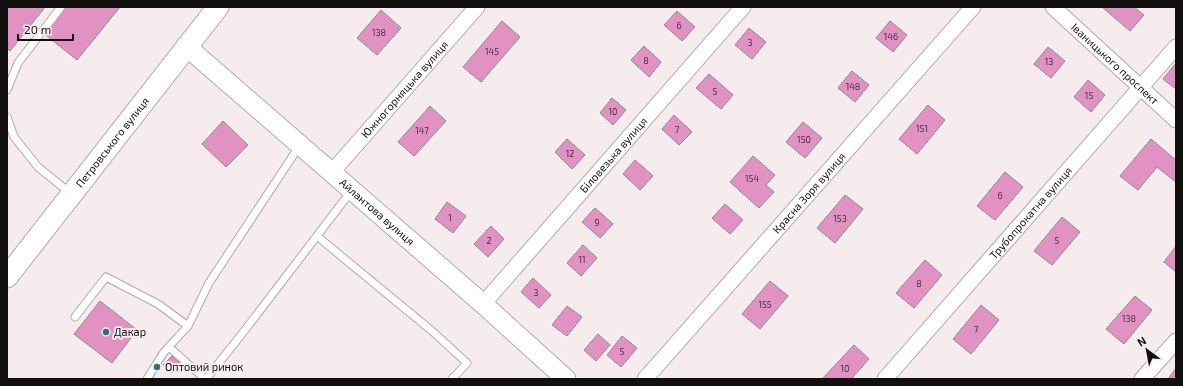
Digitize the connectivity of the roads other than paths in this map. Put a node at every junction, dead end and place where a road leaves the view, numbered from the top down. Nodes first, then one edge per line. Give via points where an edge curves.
1 (61, 7) edge
2 (218, 7) edge
3 (476, 7) edge
4 (743, 7) edge
5 (973, 7) edge
6 (1054, 7) edge
7 (186, 46) junction
8 (1176, 47) edge
9 (1142, 88) junction
10 (7, 90) edge
11 (7, 117) edge
12 (1176, 120) edge
13 (300, 145) junction
14 (332, 172) junction
15 (353, 190) junction
16 (71, 194) junction
17 (318, 237) junction
18 (7, 276) edge
19 (483, 304) junction
20 (75, 317) dead end
21 (188, 326) junction
22 (1176, 341) edge
23 (169, 347) junction
24 (147, 379) edge
25 (206, 379) edge
26 (452, 379) edge
27 (566, 379) edge
28 (645, 379) edge
29 (885, 379) edge
30 (1142, 379) edge

1 - 10 lane via 18,63
2 - 7 main road, Петровського вулиця
3 - 14 street, Южногорняцька вулиця
4 - 19 street, Біловезька вулиця
5 - 28 street, Красна Зоря вулиця
6 - 9 street, Іваницького проспект
7 - 13 street, Айлантова вулиця
7 - 16 main road, Петровського вулиця
8 - 9 street, Трубопрокатна вулиця
9 - 12 street, Іваницького проспект
9 - 29 street, Трубопрокатна вулиця
11 - 16 lane via 14,138 33,161
13 - 14 street, Айлантова вулиця
13 - 21 lane via 209,283
14 - 15 street, Айлантова вулиця
15 - 17 lane
15 - 19 street, Айлантова вулиця
16 - 18 main road, Петровського вулиця
17 - 25 lane
17 - 26 lane via 467,363
19 - 27 street, Айлантова вулиця
20 - 21 lane via 106,277 158,304
21 - 23 lane
22 - 30 street
23 - 24 lane
23 - 25 lane

